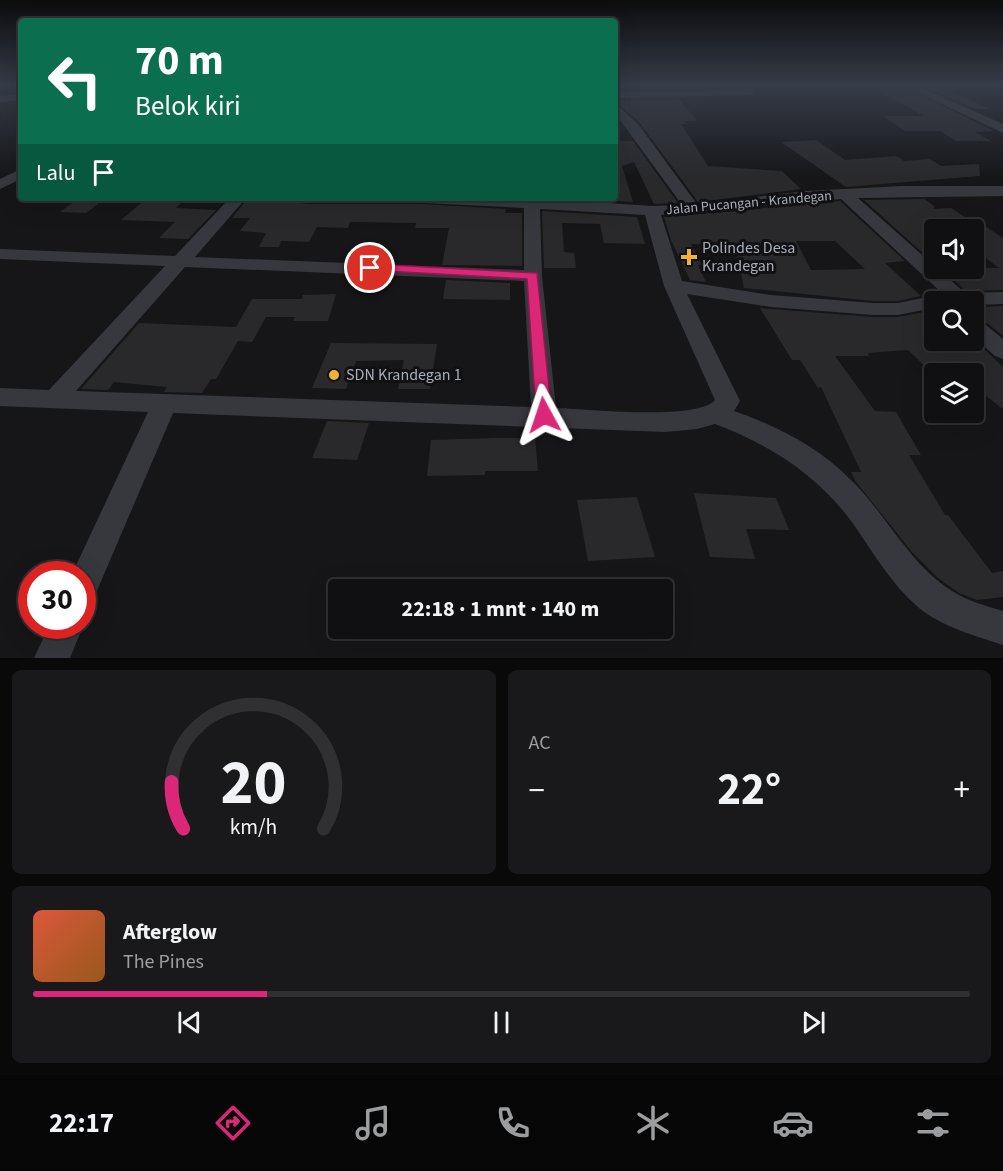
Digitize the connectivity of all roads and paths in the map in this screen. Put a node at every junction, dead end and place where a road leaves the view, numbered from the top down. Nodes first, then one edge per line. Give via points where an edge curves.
1 (625, 117) edge
2 (976, 117) edge
3 (634, 127) junction
4 (618, 128) edge
5 (1003, 129) edge
6 (0, 171) edge
7 (18, 173) edge
8 (18, 175) edge
9 (0, 185) edge
10 (1003, 191) edge
11 (845, 194) junction
12 (235, 201) edge
13 (491, 201) edge
14 (532, 203) junction
15 (693, 209) junction
16 (652, 211) junction
17 (0, 254) edge
18 (182, 261) junction
19 (533, 276) junction
20 (674, 286) junction
21 (940, 291) edge
22 (1003, 298) edge
23 (984, 299) edge
24 (924, 304) edge
25 (984, 335) edge
26 (1003, 351) edge
27 (0, 398) edge
28 (55, 399) junction
29 (165, 402) junction
30 (544, 415) junction
31 (717, 415) junction
32 (94, 561) edge
33 (1003, 628) edge
34 (60, 639) edge
35 (52, 658) edge

1 - 3 street
2 - 5 street
3 - 4 street
3 - 15 street
6 - 7 street
8 - 9 street
10 - 11 street, Jalan Pucangan - Krandegan
11 - 15 street, Jalan Pucangan - Krandegan
11 - 21 street
12 - 18 street
13 - 14 street, Jalan Pucangan - Krandegan
14 - 16 street, Jalan Pucangan - Krandegan
14 - 19 street
15 - 16 street, Jalan Pucangan - Krandegan
16 - 20 street
17 - 18 street
18 - 19 street
18 - 28 street
19 - 30 street
20 - 24 street via 771,301 873,309
20 - 31 street via 728,401
22 - 23 street
25 - 26 street
27 - 28 street
28 - 29 street
29 - 30 street
29 - 32 street
30 - 31 street via 690,421
31 - 33 street via 750,426 799,451 842,489 905,570 932,597 961,614
34 - 35 street

